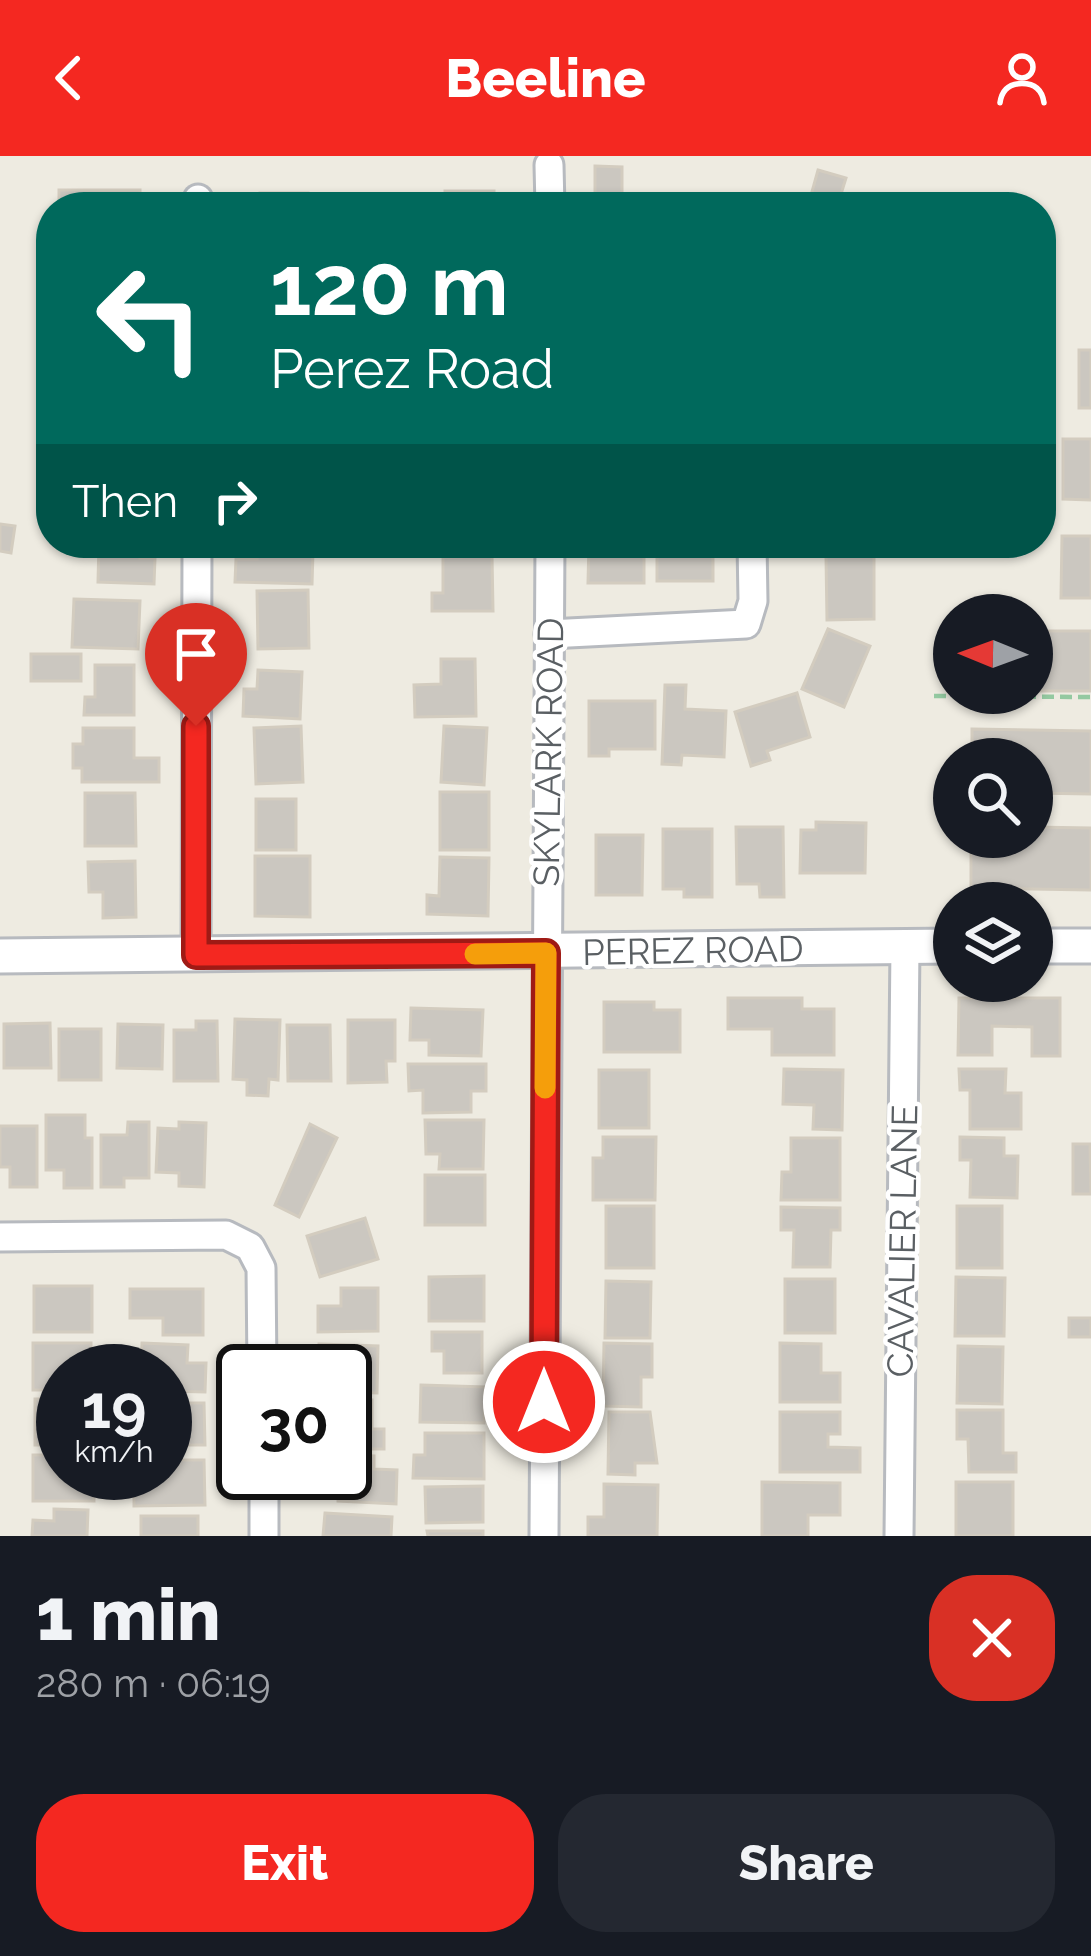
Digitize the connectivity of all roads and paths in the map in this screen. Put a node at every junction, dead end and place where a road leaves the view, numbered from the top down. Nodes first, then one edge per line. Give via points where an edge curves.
1 (549, 165) dead end
2 (550, 192) edge
3 (197, 558) edge
4 (550, 558) edge
5 (752, 558) edge
6 (549, 634) junction
7 (1053, 698) edge
8 (1091, 698) edge
9 (905, 946) junction
10 (933, 946) edge
11 (1053, 946) edge
12 (1091, 946) edge
13 (546, 953) junction
14 (196, 955) junction
15 (0, 956) edge
16 (0, 1238) edge
17 (262, 1344) edge
18 (264, 1500) edge
19 (264, 1536) edge
20 (544, 1536) edge
21 (899, 1536) edge

1 - 2 street
3 - 14 street
4 - 6 street, SKYLARK ROAD
5 - 6 street via 746,625
6 - 13 street, SKYLARK ROAD
7 - 8 path
9 - 10 street, PEREZ ROAD
9 - 13 street, PEREZ ROAD
9 - 21 street, CAVALIER LANE
11 - 12 street
13 - 14 street, PEREZ ROAD
13 - 20 street, SKYLARK ROAD
14 - 15 street, PEREZ ROAD
16 - 17 street via 226,1234 250,1247 261,1268
18 - 19 street

